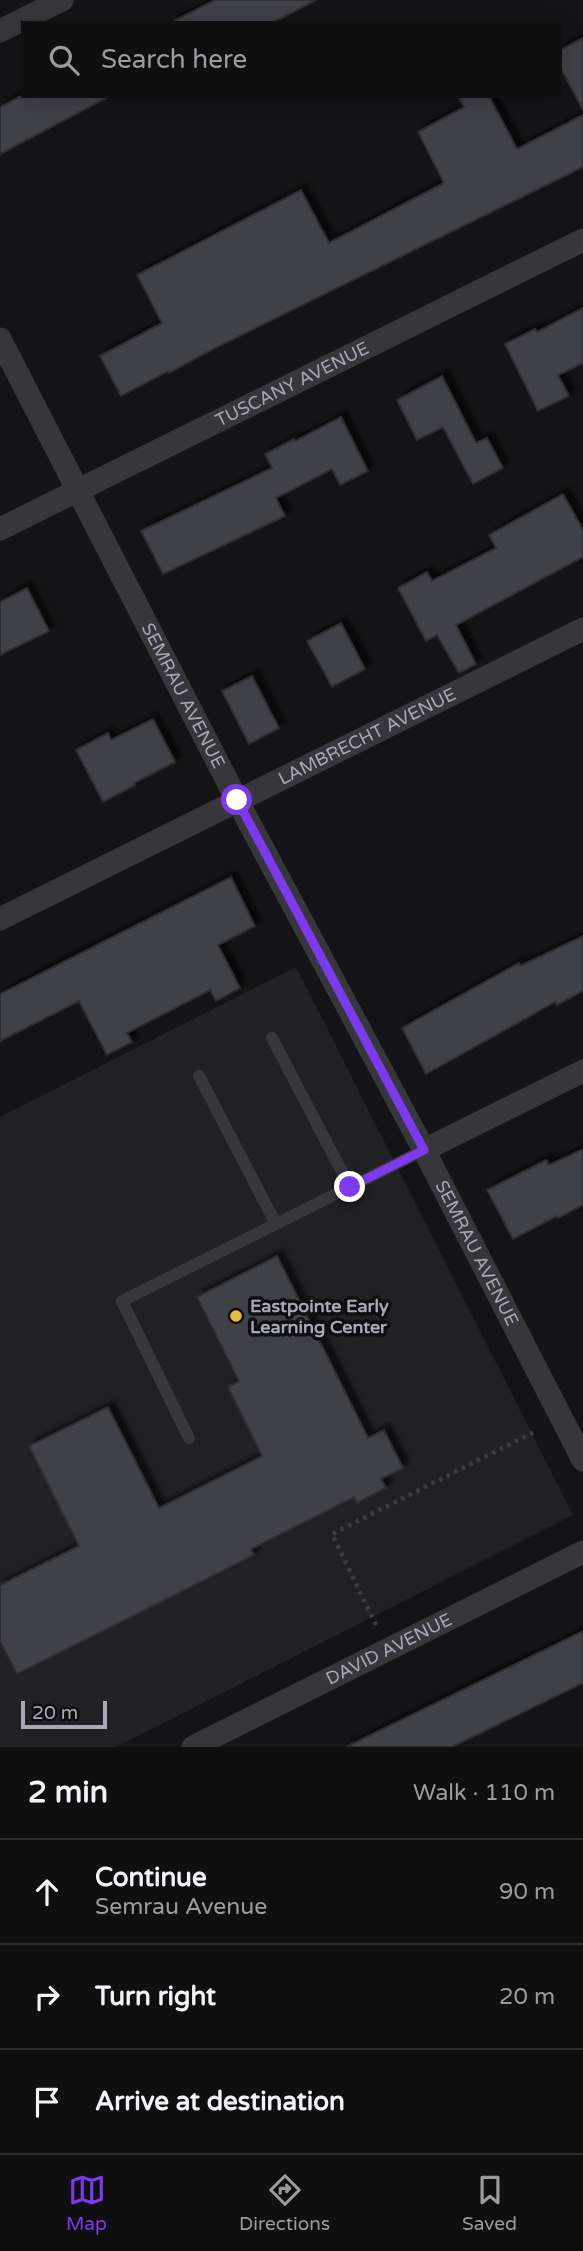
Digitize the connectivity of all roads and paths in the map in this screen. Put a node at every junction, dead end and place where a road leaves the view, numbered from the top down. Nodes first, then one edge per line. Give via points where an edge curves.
1 (62, 0) edge
2 (0, 31) edge
3 (583, 240) edge
4 (0, 339) edge
5 (78, 490) junction
6 (0, 529) edge
7 (583, 629) edge
8 (237, 800) junction
9 (0, 919) edge
10 (272, 1038) dead end
11 (583, 1071) edge
12 (199, 1076) dead end
13 (424, 1150) junction
14 (350, 1187) junction
15 (276, 1224) junction
16 (536, 1431) dead end
17 (189, 1438) dead end
18 (583, 1460) edge
19 (583, 1552) edge
20 (376, 1625) dead end
21 (193, 1747) edge

1 - 2 street
3 - 5 street, TUSCANY AVENUE
4 - 5 street, SEMRAU AVENUE
5 - 6 street, TUSCANY AVENUE
5 - 8 street, SEMRAU AVENUE
7 - 8 street, LAMBRECHT AVENUE
8 - 9 street, LAMBRECHT AVENUE
8 - 13 street, SEMRAU AVENUE
10 - 14 lane
11 - 13 street
12 - 15 lane
13 - 14 lane
13 - 18 street, SEMRAU AVENUE
14 - 15 lane
15 - 17 lane via 122,1301
16 - 20 path via 332,1534
19 - 21 street, DAVID AVENUE

